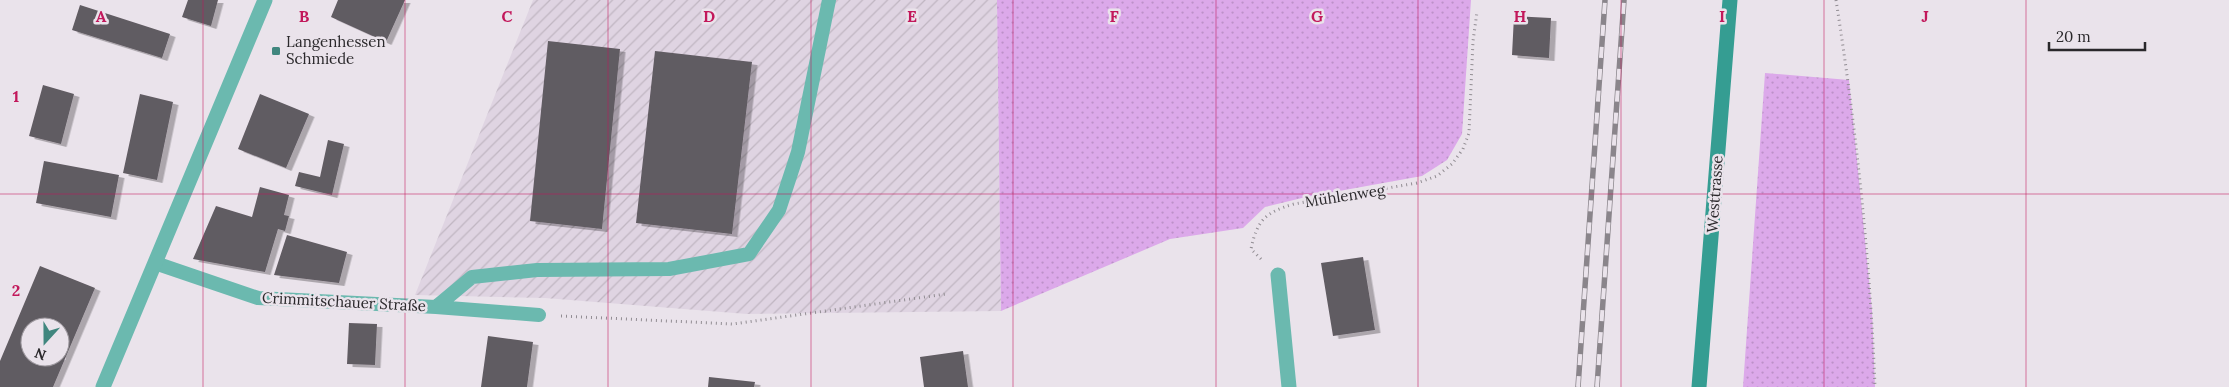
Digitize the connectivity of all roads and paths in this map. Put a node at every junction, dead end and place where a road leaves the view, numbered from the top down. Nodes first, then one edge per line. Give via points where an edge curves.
1 (265, 0) edge
2 (829, 0) edge
3 (1730, 0) edge
4 (1836, 0) edge
5 (1477, 12) dead end
6 (155, 263) junction
7 (1278, 275) joint
8 (946, 294) dead end
9 (436, 307) junction
10 (539, 315) joint
11 (103, 387) edge
12 (1289, 387) edge
13 (1700, 387) edge
14 (1875, 387) edge

1 - 6 street
2 - 9 lane via 798,152 779,210 748,254 669,268 536,270 472,278
3 - 13 main road, Westtrasse
4 - 14 path via 1862,197
5 - 7 path, Mühlenweg via 1469,133 1452,164 1437,176 1417,183 1275,209 1255,231 1251,249
6 - 9 lane, Crimmitschauer Straße via 258,298
6 - 11 street
7 - 12 street
8 - 10 path via 733,324
9 - 10 lane, Crimmitschauer Straße

